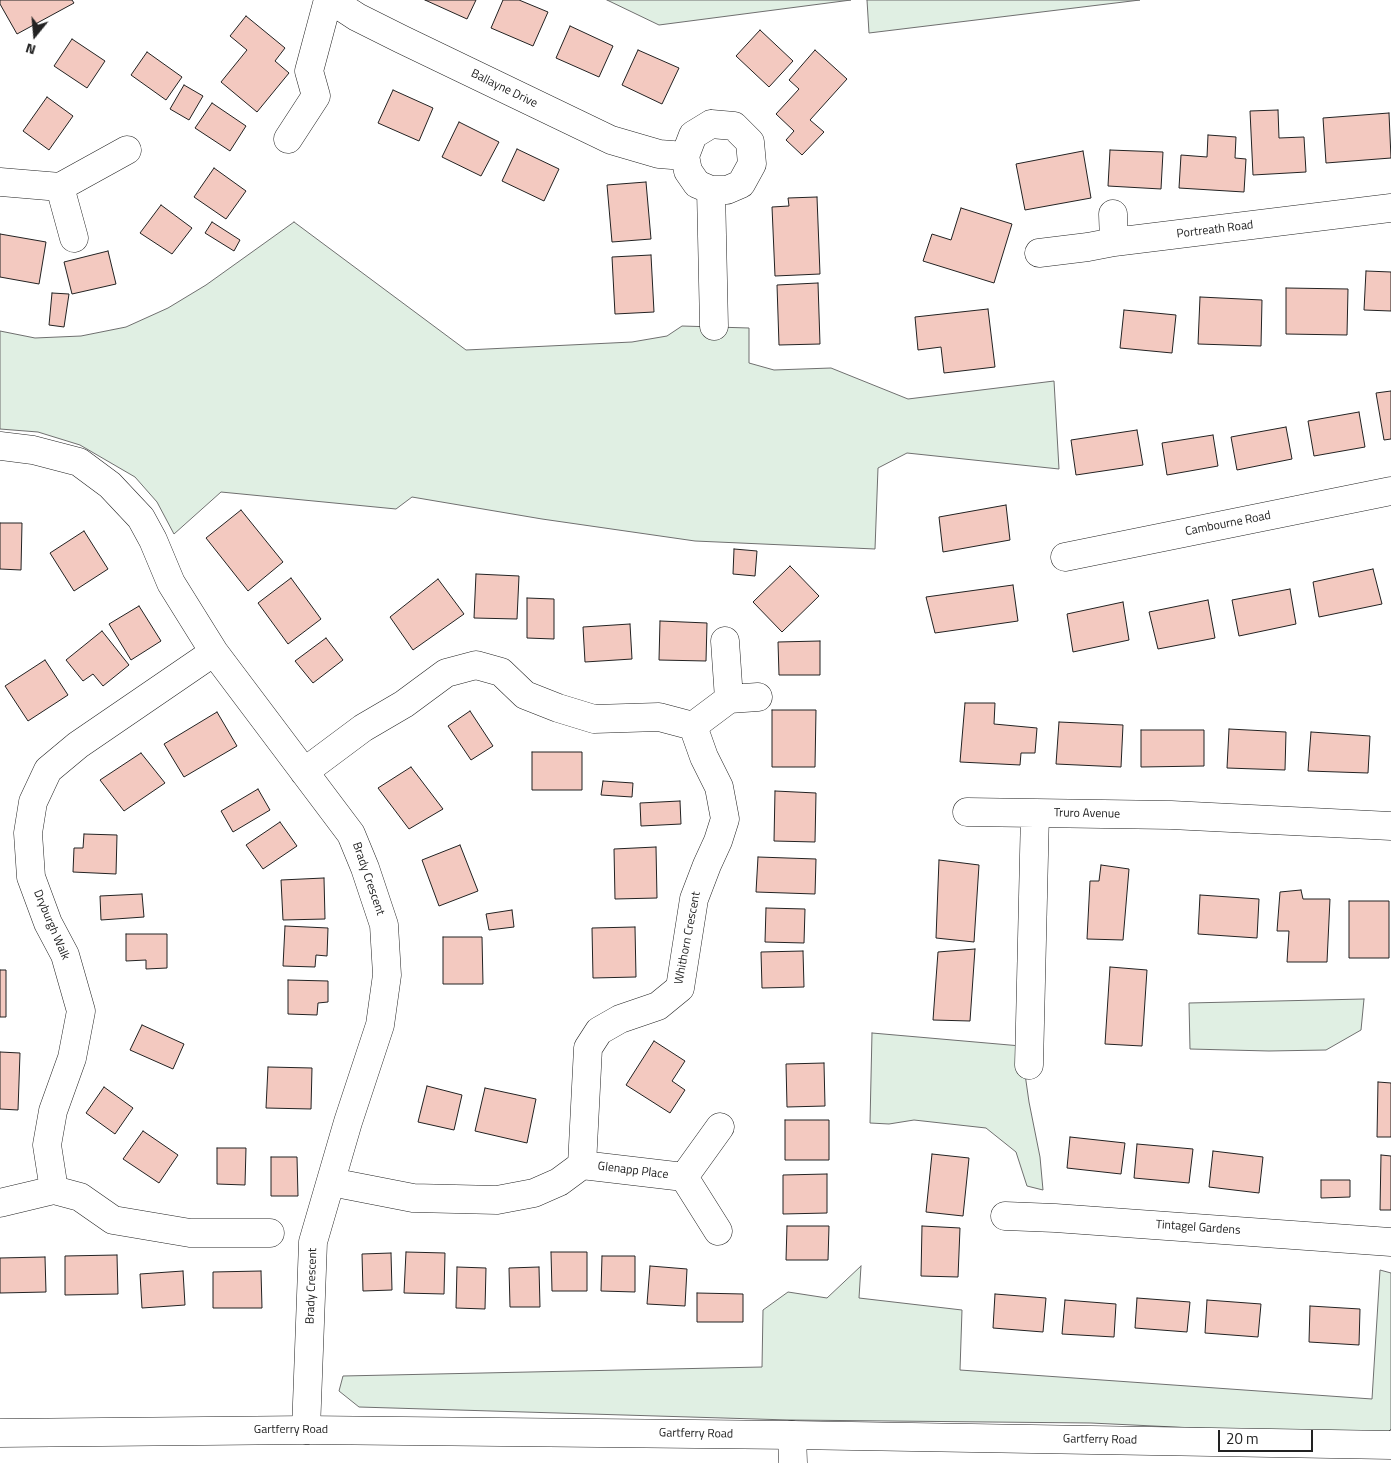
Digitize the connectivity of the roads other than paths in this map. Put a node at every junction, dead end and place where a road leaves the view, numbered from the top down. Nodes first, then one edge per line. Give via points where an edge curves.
1 (329, 0) edge
2 (288, 140) dead end
3 (127, 150) dead end
4 (685, 156) junction
5 (0, 182) edge
6 (60, 187) junction
7 (711, 190) junction
8 (1391, 208) edge
9 (1113, 214) dead end
10 (74, 238) dead end
11 (1114, 242) junction
12 (1039, 253) dead end
13 (714, 326) dead end
14 (0, 446) edge
15 (1391, 491) edge
16 (1065, 557) dead end
17 (725, 641) dead end
18 (214, 652) junction
19 (758, 697) dead end
20 (729, 700) junction
21 (694, 726) junction
22 (304, 772) junction
23 (968, 812) dead end
24 (1035, 813) junction
25 (1391, 826) edge
26 (1029, 1065) dead end
27 (720, 1127) dead end
28 (582, 1166) junction
29 (684, 1177) junction
30 (331, 1182) junction
31 (54, 1190) junction
32 (0, 1203) edge
33 (1005, 1216) dead end
34 (718, 1231) dead end
35 (270, 1233) dead end
36 (1391, 1242) edge
37 (306, 1430) junction
38 (0, 1433) edge
39 (792, 1435) junction
40 (1391, 1444) edge
41 (793, 1463) edge

1 - 2 street via 309,71 316,96
1 - 4 street, Ballayne Drive via 401,39 611,140 659,154
3 - 6 street
4 - 7 street via 688,171 697,184
4 - 7 street via 693,136 712,124 734,126 750,142 752,164 741,184 727,190
5 - 6 street
6 - 10 street
7 - 13 street
8 - 11 street, Portreath Road
9 - 11 street
11 - 12 street, Portreath Road
14 - 18 street, Brady Crescent via 33,450 79,462 110,485 141,518 171,582
15 - 16 street, Cambourne Road
17 - 20 street
18 - 22 street, Brady Crescent
18 - 31 street, Dryburgh Walk via 78,745 48,770 34,802 28,833 31,877 48,923 65,955 81,1011 72,1058 54,1111 47,1145
19 - 20 street
20 - 21 street
21 - 22 street via 659,718 594,718 558,708 525,695 501,672 476,665 446,673
21 - 28 street, Whithorn Crescent via 704,757 719,787 725,819 694,899 680,988 658,1006 620,1019 598,1031 588,1048
22 - 30 street, Brady Crescent via 352,834 384,925 387,975 380,1025
23 - 24 street, Truro Avenue
24 - 25 street, Truro Avenue
24 - 26 street
27 - 29 street, Glenapp Place
28 - 29 street, Glenapp Place
28 - 30 street via 559,1182 534,1193 497,1200 412,1198
29 - 34 street, Glenapp Place
30 - 37 street, Brady Crescent via 313,1242
31 - 32 street
31 - 35 street via 80,1197 113,1220 190,1233
33 - 36 street, Tintagel Gardens
37 - 38 street, Gartferry Road
37 - 39 street, Gartferry Road
39 - 40 street, Gartferry Road
39 - 41 street

